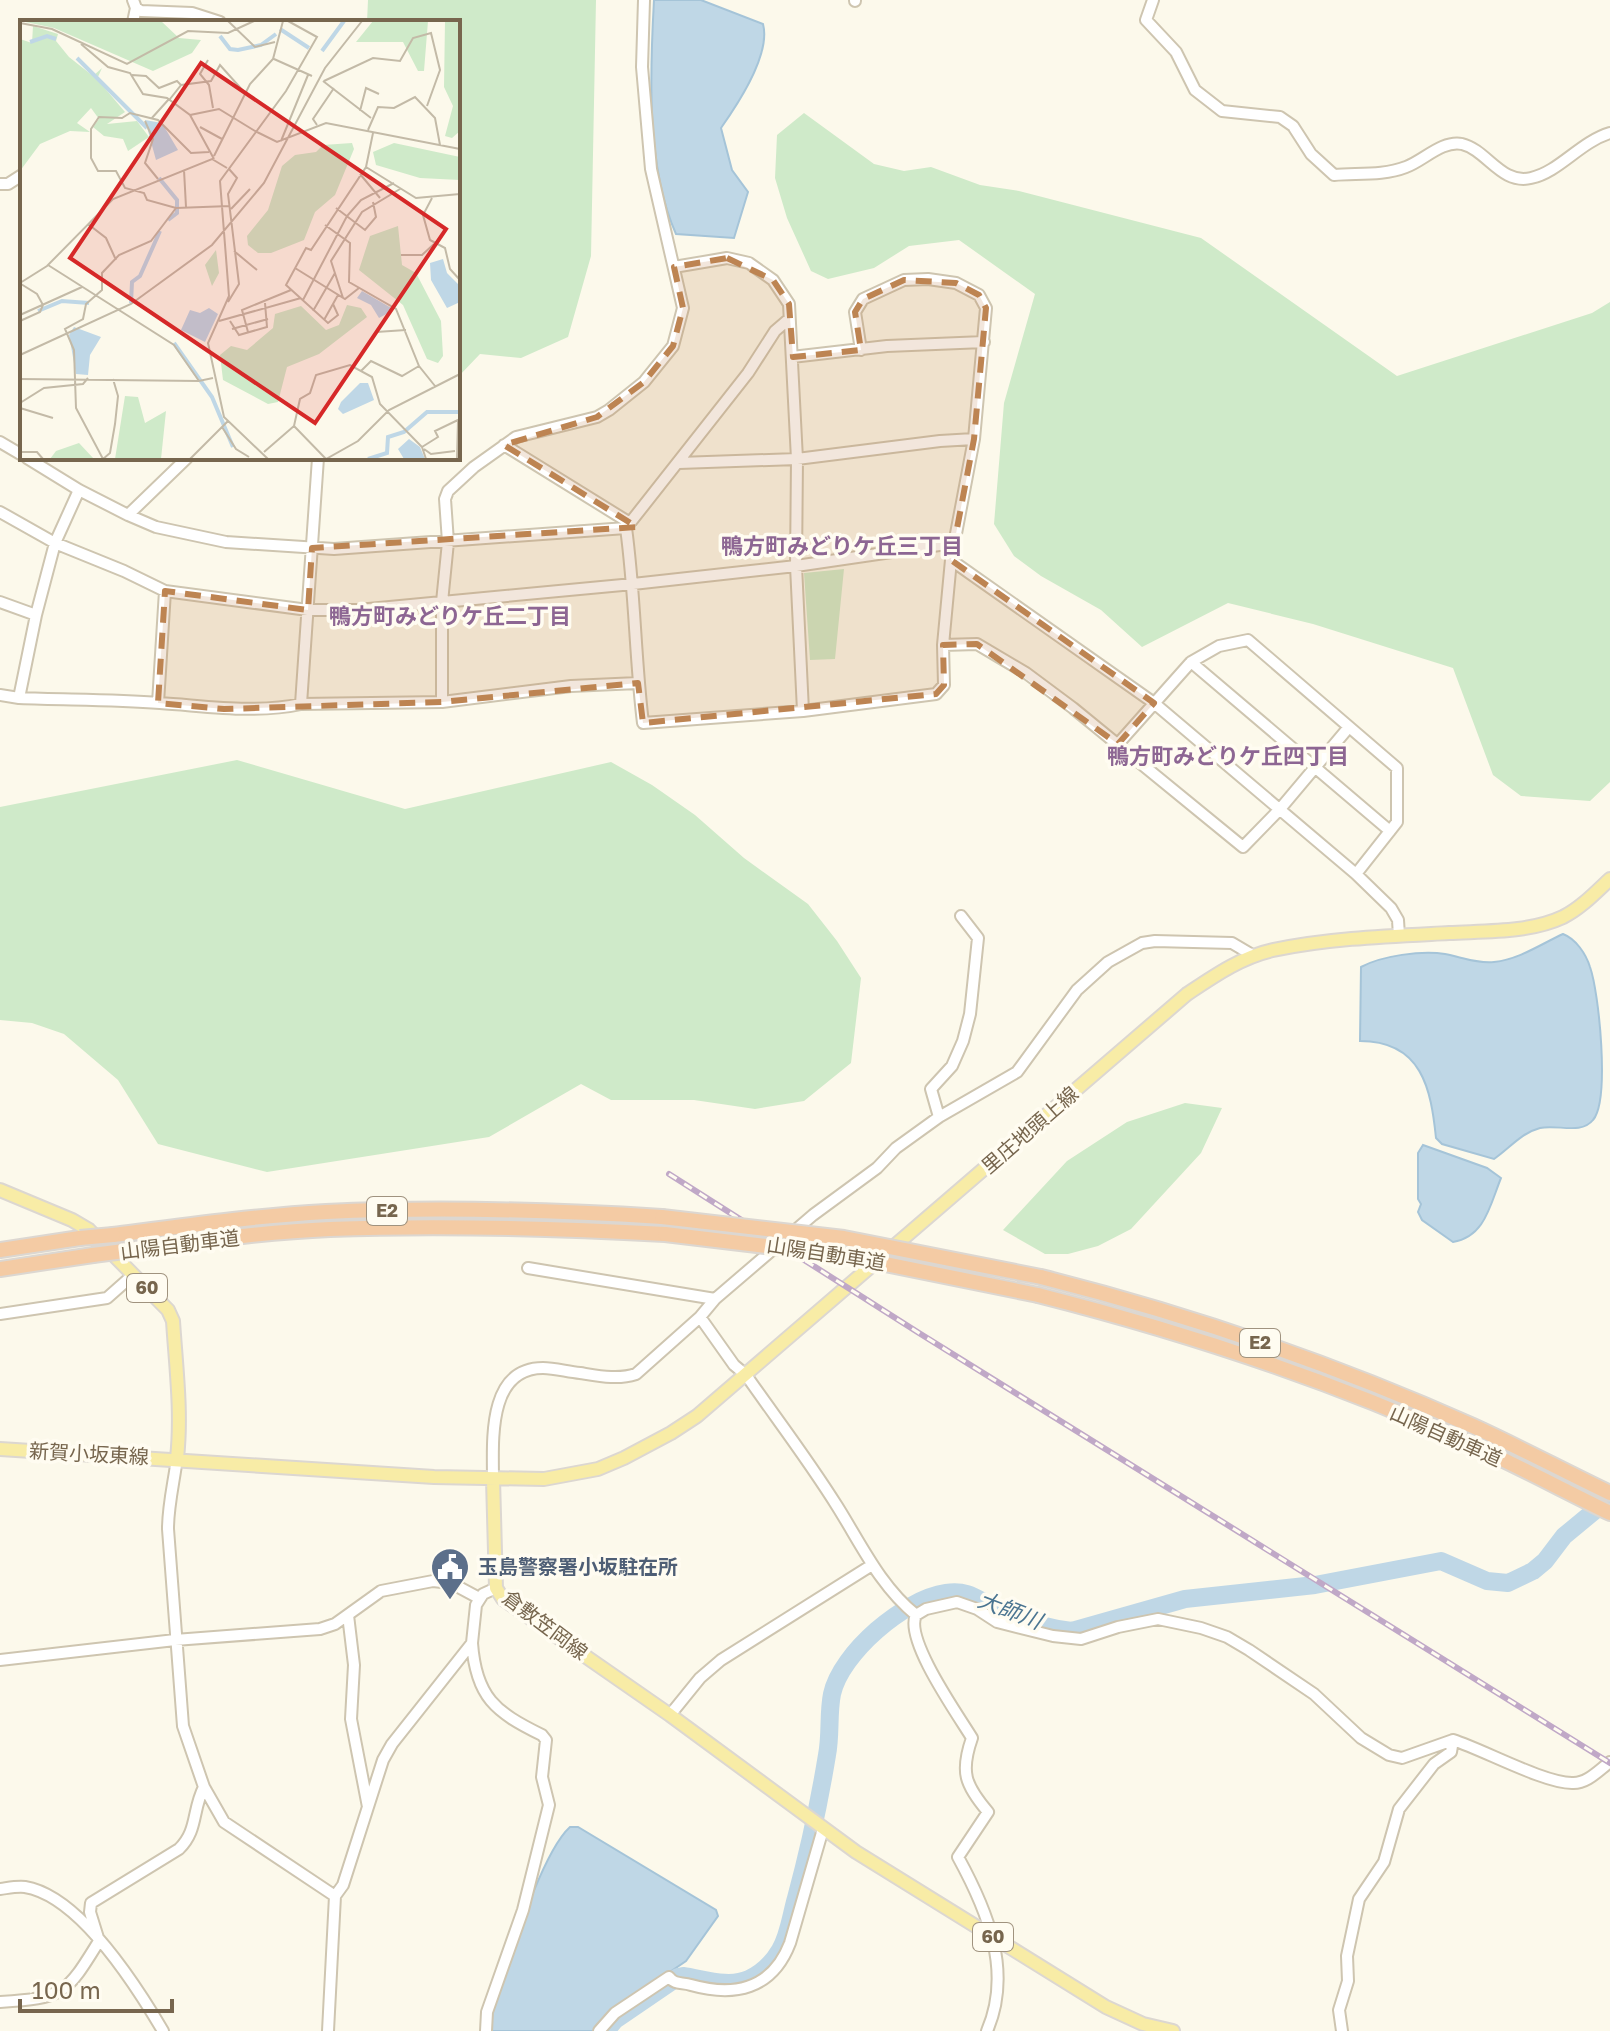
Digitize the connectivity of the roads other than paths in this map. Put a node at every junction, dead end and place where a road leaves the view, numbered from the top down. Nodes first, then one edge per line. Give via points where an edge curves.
1 (644, 0) edge
2 (1153, 0) edge
3 (134, 4) edge
4 (214, 20) edge
5 (1610, 133) edge
6 (20, 176) edge
7 (0, 184) edge
8 (674, 267) junction
9 (789, 319) junction
10 (984, 342) junction
11 (861, 350) junction
12 (792, 357) junction
13 (974, 439) junction
14 (0, 442) edge
15 (504, 445) junction
16 (20, 454) edge
17 (797, 459) junction
18 (30, 460) edge
19 (185, 460) edge
20 (318, 460) edge
21 (679, 463) junction
22 (79, 490) junction
23 (0, 512) edge
24 (128, 515) junction
25 (628, 526) junction
26 (448, 542) junction
27 (55, 543) junction
28 (953, 543) junction
29 (312, 548) junction
30 (951, 560) junction
31 (796, 566) junction
32 (633, 584) junction
33 (165, 591) junction
34 (0, 602) edge
35 (442, 602) junction
36 (308, 610) junction
37 (36, 615) junction
38 (943, 645) junction
39 (1191, 662) junction
40 (638, 683) junction
41 (0, 695) edge
42 (19, 698) junction
43 (442, 702) junction
44 (158, 703) junction
45 (1154, 703) junction
46 (301, 704) junction
47 (803, 711) junction
48 (1349, 727) junction
49 (1118, 744) junction
50 (1315, 767) junction
51 (1280, 809) junction
52 (1390, 831) junction
53 (1356, 874) junction
54 (1610, 879) edge
55 (961, 916) dead end
56 (1399, 936) junction
57 (1254, 956) junction
58 (939, 1117) junction
59 (0, 1190) edge
60 (0, 1250) edge
61 (528, 1268) dead end
62 (0, 1269) edge
63 (133, 1275) junction
64 (715, 1299) junction
65 (0, 1314) edge
66 (700, 1317) junction
67 (746, 1375) junction
68 (0, 1449) edge
69 (177, 1458) junction
70 (493, 1479) junction
71 (1610, 1493) edge
72 (1610, 1513) edge
73 (872, 1565) junction
74 (496, 1588) junction
75 (479, 1598) junction
76 (912, 1612) junction
77 (348, 1615) junction
78 (175, 1640) junction
79 (472, 1643) junction
80 (0, 1660) edge
81 (670, 1715) junction
82 (1453, 1740) junction
83 (1610, 1762) edge
84 (204, 1787) junction
85 (368, 1808) junction
86 (818, 1826) junction
87 (0, 1889) edge
88 (335, 1896) junction
89 (992, 1936) junction
90 (99, 1941) junction
91 (0, 2002) edge
92 (163, 2031) edge
93 (328, 2031) edge
94 (486, 2031) edge
95 (599, 2031) edge
96 (987, 2031) edge
97 (1173, 2031) edge
98 (1342, 2031) edge

1 - 8 street via 642,67 651,169
2 - 5 street via 1146,20 1176,52 1195,90 1222,111 1280,117 1334,175 1379,174 1459,143 1504,174 1529,179
3 - 4 street via 141,11 192,13
6 - 7 street
8 - 9 street via 727,258 749,263 773,280 789,304
8 - 15 street via 683,308 673,346 644,382 597,417 537,430
9 - 12 street
9 - 21 street
10 - 11 street
10 - 11 street via 986,308 979,295 942,280 904,280 863,299 855,312
10 - 13 street
11 - 12 street
12 - 17 street
13 - 17 street
13 - 28 street
14 - 16 street
15 - 25 street
15 - 26 street via 448,491
17 - 21 street
17 - 31 street
18 - 22 street
19 - 24 street
20 - 29 street
21 - 25 street
22 - 24 street
22 - 27 street
23 - 27 street
24 - 29 street via 156,527 226,542
25 - 26 street
25 - 32 street
26 - 29 street
26 - 35 street
27 - 33 street
27 - 37 street
28 - 30 street
28 - 31 street
29 - 36 street
30 - 38 street
30 - 45 street
31 - 32 street
31 - 47 street
32 - 35 street
32 - 40 street
33 - 36 street
33 - 44 street
34 - 37 street
35 - 36 street
35 - 43 street
36 - 46 street
37 - 42 street
38 - 47 street via 944,685 936,694
38 - 49 street via 977,644 1026,673
39 - 45 street
39 - 48 street via 1219,646 1248,640
39 - 50 street
40 - 43 street
40 - 47 street via 643,723
41 - 42 street
42 - 44 street
43 - 46 street
44 - 46 street via 224,709
45 - 49 street
45 - 51 street
48 - 50 street
48 - 52 street via 1397,768 1397,822
49 - 51 street via 1243,847
50 - 51 street
50 - 52 street
51 - 53 street
52 - 53 street
53 - 56 street via 1391,908
54 - 56 main road, 里庄地頭上線 via 1563,916 1539,924
55 - 58 street via 978,938 970,1014 952,1066 931,1089
56 - 57 main road, 里庄地頭上線
57 - 58 street via 1232,943 1142,943 1108,962 1077,990 1017,1072
57 - 67 main road, 里庄地頭上線 via 1187,994
58 - 64 street
59 - 63 main road, 60 via 89,1230
60 - 71 highway, 山陽自動車道 / E2, bridge via 322,1212 440,1209 662,1217 844,1238 1041,1277 1235,1334 1473,1426
61 - 64 street
62 - 72 highway, 山陽自動車道 / E2, bridge via 327,1230 471,1227 665,1234 841,1255 1095,1309 1230,1351 1467,1443
63 - 65 street via 107,1298
63 - 69 main road, 60 via 173,1321
64 - 66 street
66 - 67 street
66 - 70 street via 636,1374 604,1377 541,1368 511,1381 500,1395 493,1431
67 - 70 main road, 里庄地頭上線 via 671,1433 624,1458 569,1475
67 - 73 street
68 - 69 main road, 新賀小坂東線
69 - 70 main road
69 - 78 street via 168,1504
70 - 74 main road, 倉敷笠岡線
73 - 76 street
73 - 81 street via 721,1660
74 - 75 street
74 - 81 main road, 倉敷笠岡線 / 60 via 503,1599
75 - 77 street via 451,1583 433,1581 381,1591
75 - 79 street
76 - 82 street via 957,1602 997,1622 1081,1639 1158,1619 1201,1628 1249,1650 1389,1755 1402,1758
76 - 89 street via 917,1644 972,1738 964,1769 971,1792 988,1812 958,1857
77 - 78 street via 320,1629
77 - 85 street via 354,1665 351,1719
78 - 80 street
78 - 84 street via 183,1726
79 - 85 street via 392,1744
79 - 94 street via 477,1677 499,1711 546,1740 542,1777 549,1805 523,1910 487,2012
81 - 86 main road, 倉敷笠岡線 / 60
82 - 83 street via 1573,1783 1588,1780
82 - 98 street via 1451,1752 1434,1764 1399,1809 1384,1862 1359,1899 1339,2010
84 - 88 street via 234,1830
84 - 90 street via 188,1840 91,1903
85 - 88 street
86 - 89 main road, 倉敷笠岡線 / 60
86 - 95 street via 790,1943 778,1966 759,1982 733,1991 671,1980 615,2013
87 - 90 street via 38,1891 81,1920
88 - 93 street
89 - 96 street via 1000,1985
89 - 97 main road, 倉敷笠岡線 / 60 via 1106,2007
90 - 91 street via 84,1968 53,1997
90 - 92 street via 137,1987

